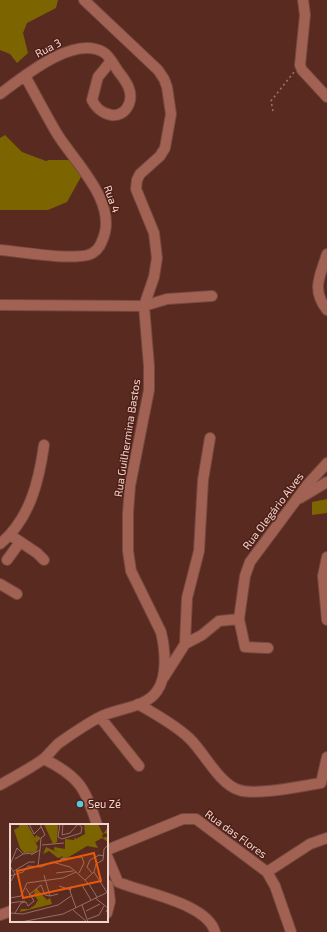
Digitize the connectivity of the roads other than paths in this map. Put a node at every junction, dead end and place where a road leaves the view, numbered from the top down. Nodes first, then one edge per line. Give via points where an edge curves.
1 (84, 0) edge
2 (303, 0) edge
3 (111, 61) junction
4 (25, 76) junction
5 (0, 94) edge
6 (327, 97) edge
7 (0, 250) edge
8 (327, 254) edge
9 (212, 296) dead end
10 (0, 305) edge
11 (144, 306) junction
12 (327, 310) edge
13 (210, 438) dead end
14 (44, 445) dead end
15 (327, 463) edge
16 (327, 482) edge
17 (299, 499) junction
18 (10, 535) junction
19 (20, 542) junction
20 (0, 544) edge
21 (327, 557) edge
22 (7, 560) dead end
23 (44, 560) dead end
24 (0, 584) edge
25 (18, 594) dead end
26 (239, 619) junction
27 (327, 620) edge
28 (185, 644) junction
29 (268, 648) dead end
30 (163, 678) junction
31 (138, 704) junction
32 (100, 717) junction
33 (327, 757) edge
34 (44, 759) junction
35 (139, 766) dead end
36 (324, 783) edge
37 (0, 785) edge
38 (97, 824) edge
39 (327, 838) edge
40 (108, 850) edge
41 (108, 858) edge
42 (267, 872) junction
43 (118, 882) junction
44 (108, 885) edge
45 (108, 890) edge
46 (108, 909) edge
47 (10, 912) edge
48 (0, 915) edge
49 (214, 932) edge
50 (291, 932) edge

1 - 11 street via 158,70 167,87 171,114 165,148 140,174 136,189 154,233 157,258 154,277
2 - 6 street via 305,15 300,65
3 - 3 street, Rua 3 via 98,77 92,100 100,112 109,115 118,114 126,108 131,93 126,81
3 - 4 street, Rua 3 via 96,49 73,49 62,52
4 - 5 street, Rua 3
4 - 7 street, Rua 4 via 56,133 95,187 107,221 106,234 99,249 89,255 73,257
8 - 12 street via 317,286 318,296
9 - 11 street via 167,299
10 - 11 street
11 - 30 street, Rua Guilhermina Bastos via 150,377 130,486 128,550 133,577 164,642
13 - 28 street via 203,480 198,557 188,598
14 - 18 street via 41,470 31,501
15 - 17 street, Rua Olegário Alves via 308,484
16 - 17 street
17 - 26 street, Rua Olegário Alves via 250,562 245,576
18 - 19 street
18 - 20 street
19 - 22 street
19 - 23 street
21 - 27 street via 323,576
24 - 25 street
26 - 28 street via 219,621 202,635
26 - 29 street via 245,647
28 - 30 street
30 - 31 street, Rua Guilhermina Bastos via 153,696
31 - 32 street, Rua Guilhermina Bastos
31 - 36 street via 166,720 189,738 228,784 239,790 252,792
32 - 34 street, Rua Guilhermina Bastos via 59,743
32 - 35 street
33 - 36 street
34 - 37 street, Rua Guilhermina Bastos
34 - 38 street via 64,769 85,791
39 - 42 street via 310,844
40 - 42 street, Rua das Flores via 189,818 196,818
41 - 43 street
42 - 50 street, Rua das Flores via 275,886
43 - 44 street
43 - 49 street via 196,911 208,920
45 - 46 street
47 - 48 street

